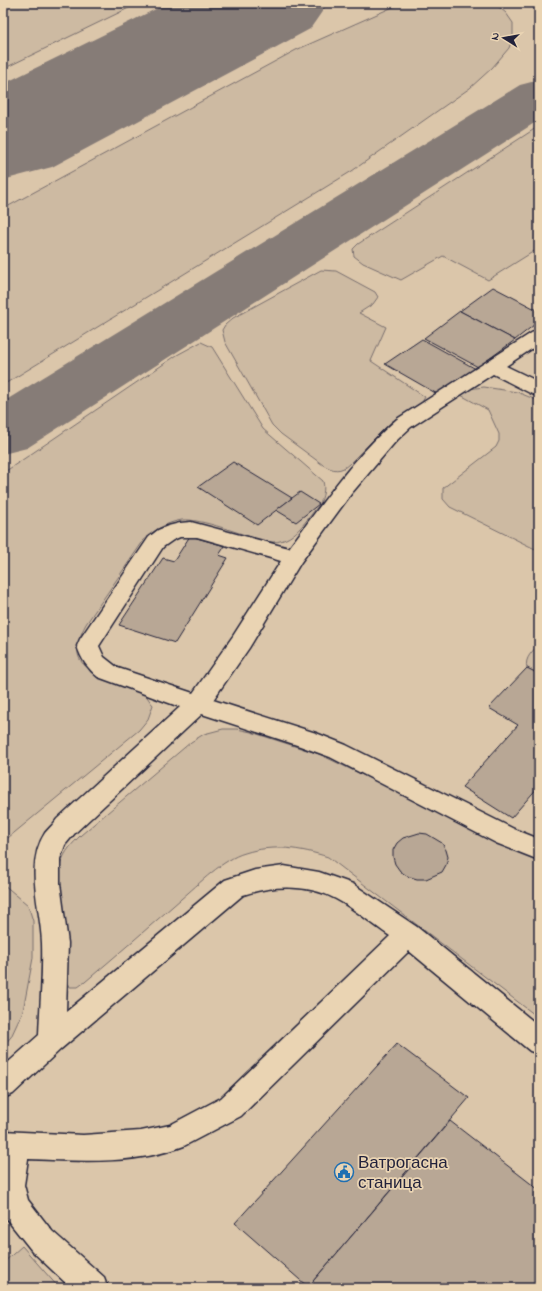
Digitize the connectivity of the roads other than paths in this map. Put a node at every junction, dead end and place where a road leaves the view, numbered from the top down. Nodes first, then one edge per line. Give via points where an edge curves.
1 (539, 336) edge
2 (492, 366) junction
3 (539, 390) edge
4 (294, 557) junction
5 (198, 704) junction
6 (539, 850) edge
7 (408, 935) junction
8 (52, 1040) junction
9 (539, 1042) edge
10 (3, 1085) edge
11 (10, 1144) edge
12 (93, 1288) edge

1 - 2 lane
2 - 3 lane
2 - 4 lane via 404,423 389,436 344,489
4 - 5 lane via 241,642
4 - 5 lane via 197,530 173,531 156,542 91,639 88,646 94,661 110,674
5 - 6 lane via 338,751 505,836
5 - 8 lane via 54,840 48,859 55,943
7 - 8 lane via 356,898 319,882 284,876 255,880 234,887
7 - 9 lane
7 - 11 lane via 231,1107 174,1137 141,1144 83,1148
8 - 10 lane
11 - 12 lane via 10,1185 15,1207 42,1241

